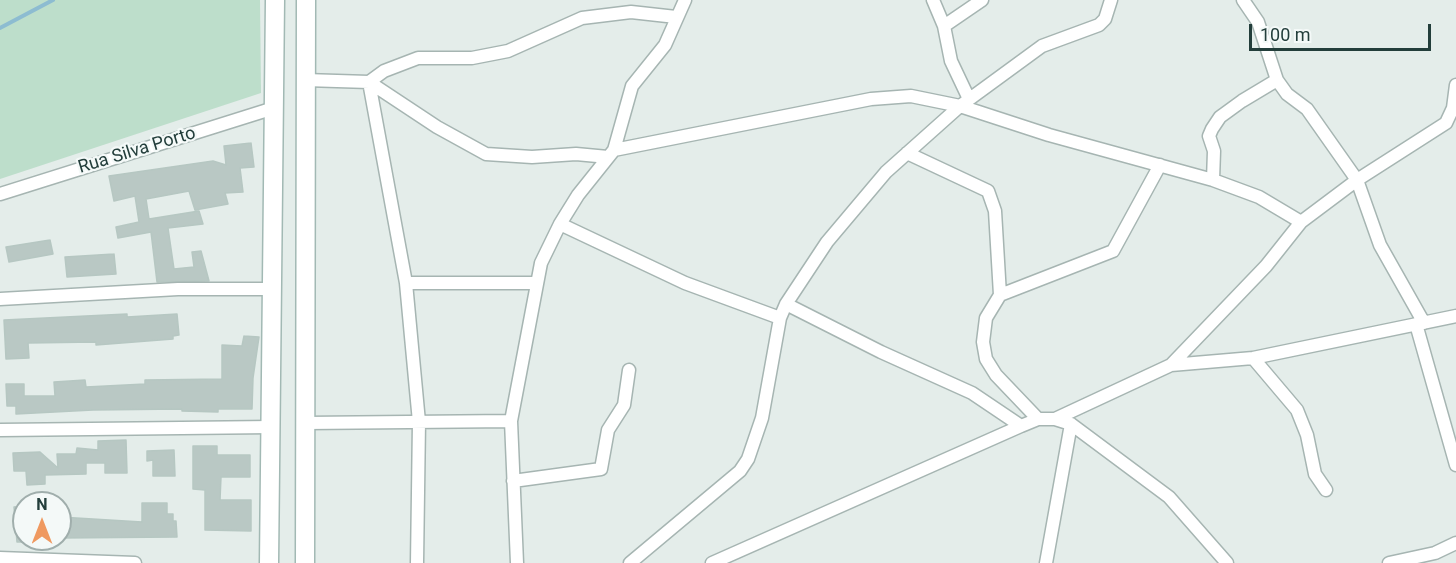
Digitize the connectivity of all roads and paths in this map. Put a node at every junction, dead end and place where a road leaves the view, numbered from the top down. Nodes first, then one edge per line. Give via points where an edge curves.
1 (275, 0) edge
2 (306, 0) edge
3 (685, 0) edge
4 (933, 0) edge
5 (982, 0) edge
6 (1111, 0) edge
7 (1243, 0) edge
8 (676, 17) junction
9 (944, 26) junction
10 (305, 80) junction
11 (1277, 80) junction
12 (369, 82) junction
13 (1456, 85) edge
14 (965, 102) junction
15 (274, 108) junction
16 (907, 153) junction
17 (611, 154) junction
18 (1160, 165) junction
19 (1213, 180) junction
20 (1357, 180) junction
21 (0, 194) edge
22 (1301, 222) junction
23 (560, 224) junction
24 (536, 283) junction
25 (406, 284) junction
26 (272, 289) junction
27 (1000, 295) junction
28 (0, 299) edge
29 (786, 304) junction
30 (1456, 316) edge
31 (780, 318) junction
32 (1420, 324) junction
33 (1253, 358) junction
34 (1171, 365) junction
35 (629, 370) dead end
36 (1055, 419) junction
37 (1038, 420) junction
38 (511, 421) junction
39 (419, 422) junction
40 (306, 423) junction
41 (1071, 424) junction
42 (1021, 426) junction
43 (272, 427) junction
44 (0, 430) edge
45 (1456, 465) edge
46 (513, 482) junction
47 (1326, 490) dead end
48 (1456, 543) edge
49 (0, 558) edge
50 (135, 563) edge
51 (269, 563) edge
52 (305, 563) edge
53 (417, 563) edge
54 (517, 563) edge
55 (630, 563) edge
56 (712, 563) edge
57 (1046, 563) edge
58 (1227, 563) edge
59 (1389, 563) edge

1 - 15 main road
2 - 10 main road
3 - 8 street
4 - 9 street
5 - 9 street
6 - 14 street via 1099,25 1042,46
7 - 11 street via 1258,22
8 - 12 street via 631,12 591,16 508,51 472,58 418,58 384,71
8 - 17 street via 665,45 632,86
9 - 14 street
10 - 12 street
10 - 40 main road
11 - 19 street via 1220,117 1212,129 1209,135 1214,151
11 - 20 street via 1287,94 1307,109
12 - 17 street via 438,128 486,154
12 - 25 street
13 - 20 street via 1446,123
14 - 16 street
14 - 17 street via 911,96 871,99
14 - 18 street via 1049,135
15 - 21 street, Rua Silva Porto
15 - 26 main road
16 - 27 street via 988,191 995,211
16 - 29 street via 827,242
17 - 23 street
18 - 19 street
18 - 27 street via 1113,251
19 - 22 street via 1259,197
20 - 22 street
20 - 32 street via 1380,245
22 - 34 street via 1266,266
23 - 24 street
23 - 31 street via 685,284
24 - 25 street
24 - 38 street
25 - 39 street
26 - 28 street via 178,289
26 - 43 main road
27 - 37 street via 986,318 986,359
29 - 31 street
29 - 42 street via 972,393
30 - 32 street
31 - 55 street via 762,418 748,459
32 - 33 street
32 - 45 street
33 - 34 street
33 - 47 street via 1297,410 1315,474
34 - 36 street
35 - 46 street via 624,405 608,430 601,469
36 - 37 street
36 - 41 street
37 - 42 street
38 - 39 street
38 - 46 street
39 - 40 street
39 - 53 street
40 - 52 main road
41 - 57 street
41 - 58 street via 1169,497
42 - 56 street
43 - 44 street
43 - 51 main road
46 - 54 street
48 - 59 street via 1435,553
49 - 50 street

